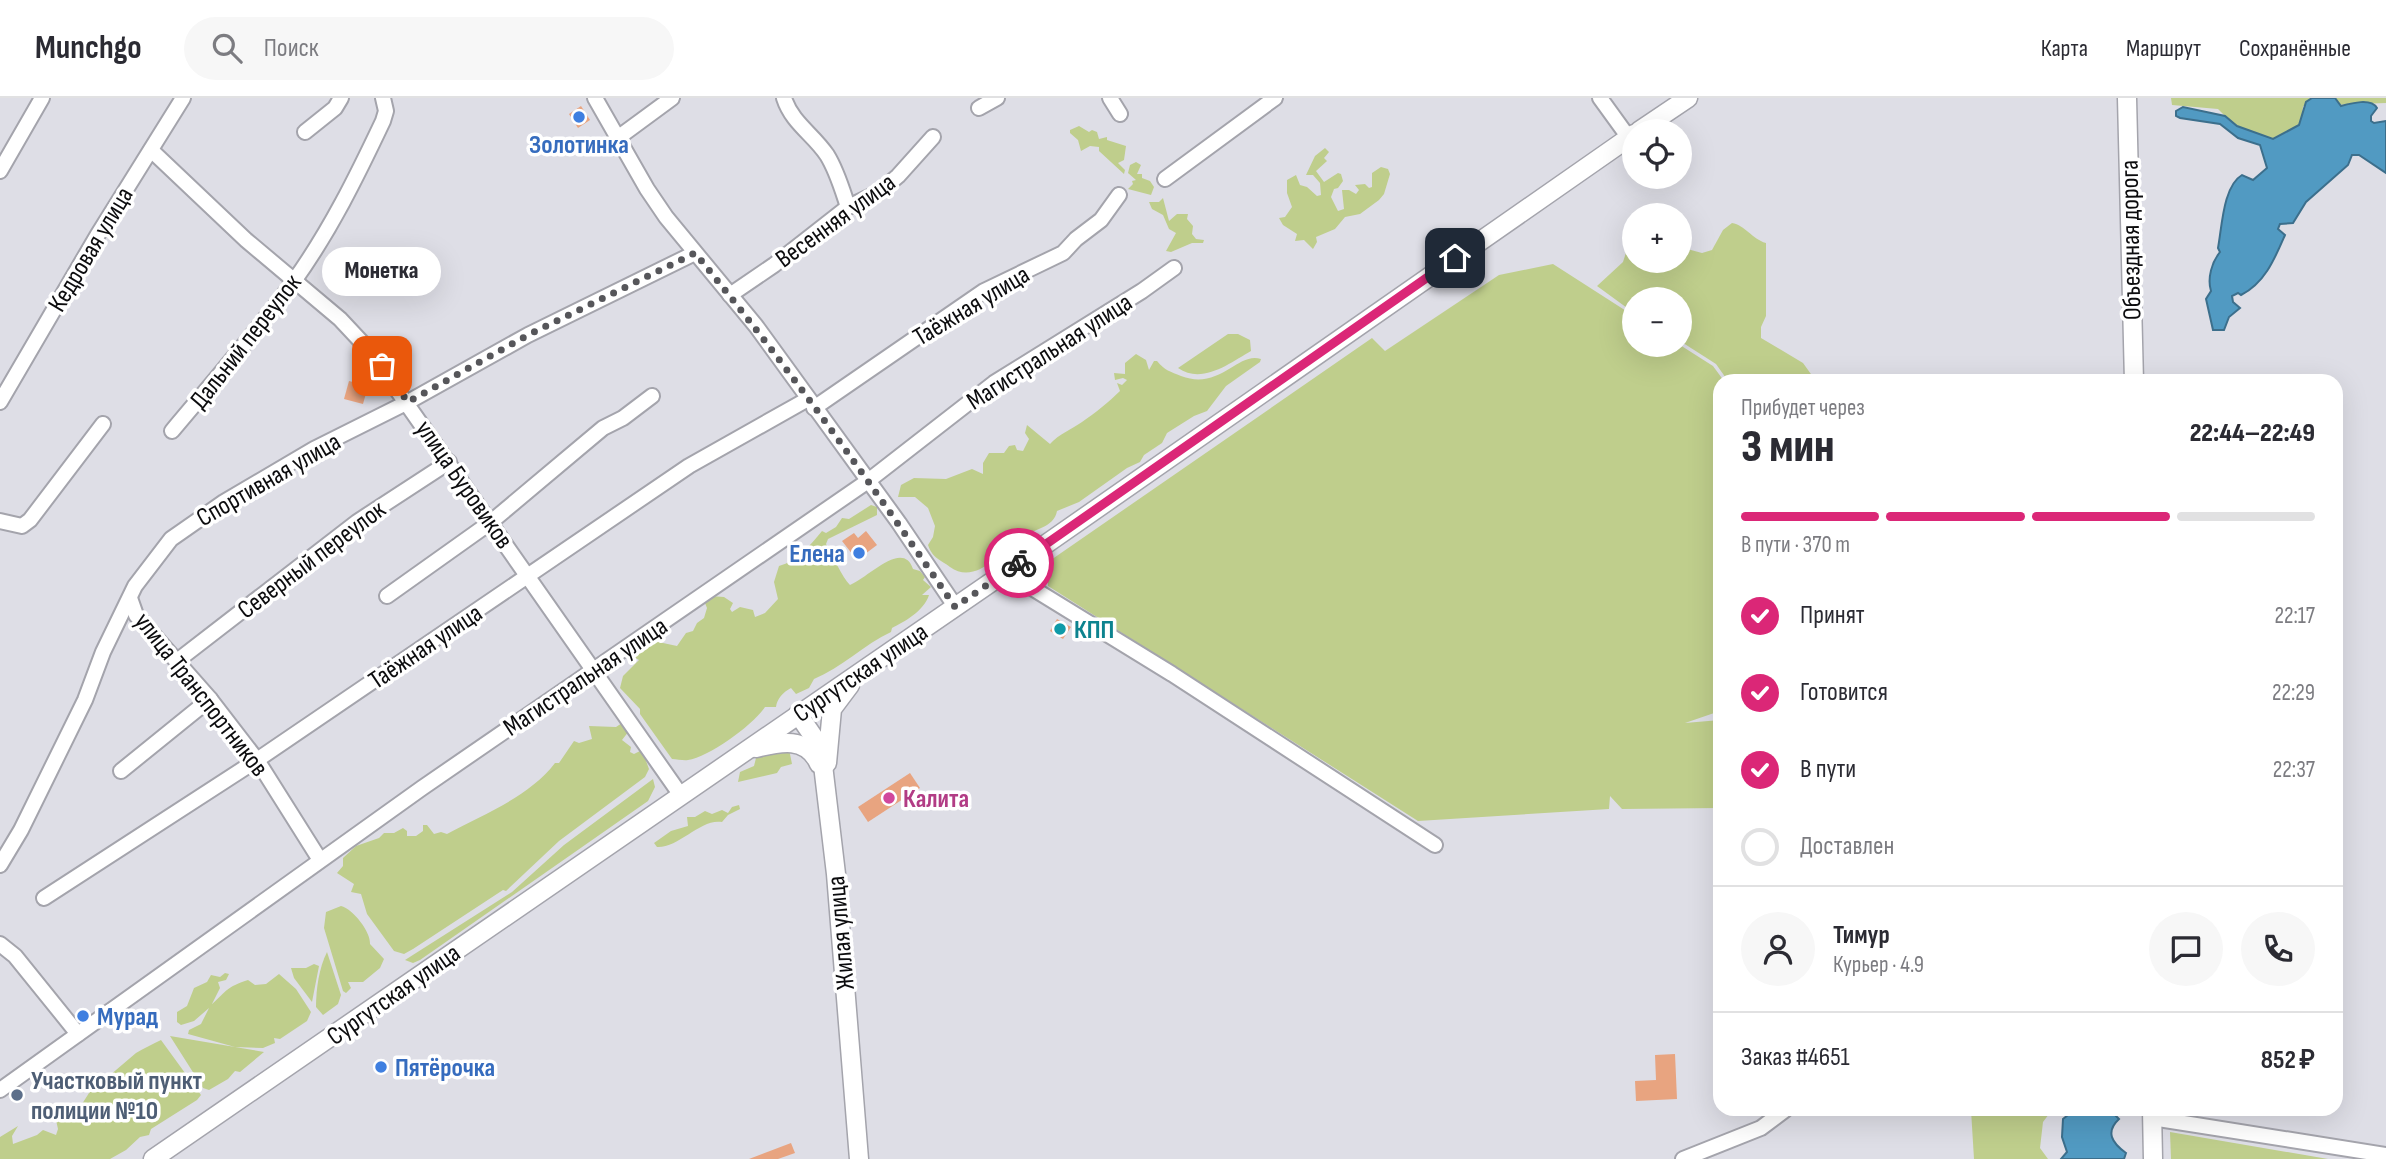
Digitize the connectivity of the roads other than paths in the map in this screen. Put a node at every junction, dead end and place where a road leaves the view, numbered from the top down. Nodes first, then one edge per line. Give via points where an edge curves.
1 (42, 98) edge
2 (183, 98) edge
3 (341, 98) edge
4 (383, 98) edge
5 (595, 98) edge
6 (672, 98) edge
7 (784, 98) edge
8 (998, 98) edge
9 (1110, 98) edge
10 (1275, 98) edge
11 (1600, 98) edge
12 (1688, 98) edge
13 (2127, 98) edge
14 (979, 108) dead end
15 (1121, 114) dead end
16 (1657, 119) edge
17 (1622, 122) edge
18 (305, 132) dead end
19 (619, 137) junction
20 (933, 137) dead end
21 (1622, 143) edge
22 (151, 150) junction
23 (0, 171) edge
24 (1165, 179) dead end
25 (1119, 195) dead end
26 (848, 206) junction
27 (695, 253) junction
28 (1174, 268) dead end
29 (294, 281) junction
30 (730, 295) junction
31 (2134, 374) edge
32 (652, 396) dead end
33 (0, 402) edge
34 (408, 402) junction
35 (811, 404) junction
36 (103, 425) dead end
37 (172, 431) dead end
38 (449, 461) junction
39 (868, 481) junction
40 (0, 521) edge
41 (491, 522) junction
42 (1006, 572) junction
43 (529, 576) junction
44 (387, 596) dead end
45 (130, 598) junction
46 (955, 607) junction
47 (177, 661) junction
48 (595, 670) junction
49 (862, 671) junction
50 (210, 699) junction
51 (799, 714) junction
52 (743, 751) junction
53 (257, 760) junction
54 (121, 771) dead end
55 (825, 780) junction
56 (680, 793) junction
57 (1436, 845) dead end
58 (320, 860) junction
59 (0, 864) edge
60 (44, 898) dead end
61 (0, 944) edge
62 (78, 1034) junction
63 (0, 1090) edge
64 (1777, 1116) edge
65 (2152, 1116) edge
66 (2163, 1116) edge
67 (2386, 1155) edge
68 (153, 1159) edge
69 (859, 1159) edge
70 (1683, 1159) edge
71 (2153, 1159) edge

1 - 23 street
2 - 22 street, Кедровая улица
3 - 18 street
4 - 29 street, Дальний переулок via 386,111 370,148
5 - 19 street
6 - 19 street
7 - 26 street via 791,114 827,156
8 - 14 street
9 - 15 street
10 - 24 street
11 - 17 street
12 - 16 main road, Сургутская улица
13 - 31 main road, Объездная дорога
19 - 27 street via 647,188
20 - 26 street, Весенняя улица via 878,193
21 - 42 main road, Сургутская улица
22 - 29 street, улица Буровиков
22 - 33 street, Кедровая улица
25 - 35 street, Таёжная улица via 1101,220 1063,253 985,291
26 - 30 street, Весенняя улица
27 - 30 street
27 - 34 street, Спортивная улица via 528,335
28 - 39 street, Магистральная улица via 994,383
29 - 34 street, улица Буровиков via 356,336
29 - 37 street, Дальний переулок
30 - 35 street
32 - 41 street via 570,453
34 - 38 street, улица Буровиков
34 - 45 street, Спортивная улица via 314,449 170,539
35 - 39 street
35 - 43 street, Таёжная улица via 690,466
36 - 40 street via 30,520 23,526
38 - 41 street, улица Буровиков
38 - 47 street, Северный переулок via 357,522
39 - 46 street
39 - 48 street, Магистральная улица
41 - 43 street, улица Буровиков
41 - 44 street
42 - 46 main road, Сургутская улица
42 - 57 street
43 - 48 street, улица Буровиков
43 - 53 street, Таёжная улица
45 - 47 street, улица Транспортников via 136,615
45 - 59 street, Спортивная улица via 85,700
46 - 49 main road, Сургутская улица
47 - 50 street, улица Транспортников
48 - 56 street, улица Буровиков
48 - 58 street, Магистральная улица
49 - 51 main road, Сургутская улица
49 - 55 main road via 832,709
50 - 53 street, улица Транспортников
50 - 54 street
51 - 52 main road, Сургутская улица
51 - 55 main road, Жилая улица via 815,739
52 - 55 main road via 777,743 800,744 816,756
52 - 56 main road, Сургутская улица
53 - 58 street, улица Транспортников
53 - 60 street, Таёжная улица
55 - 69 main road, Жилая улица
56 - 68 main road, Сургутская улица
58 - 62 street, Магистральная улица
61 - 62 street
62 - 63 street, Магистральная улица
64 - 70 street via 1761,1128
65 - 71 main road
66 - 67 street

